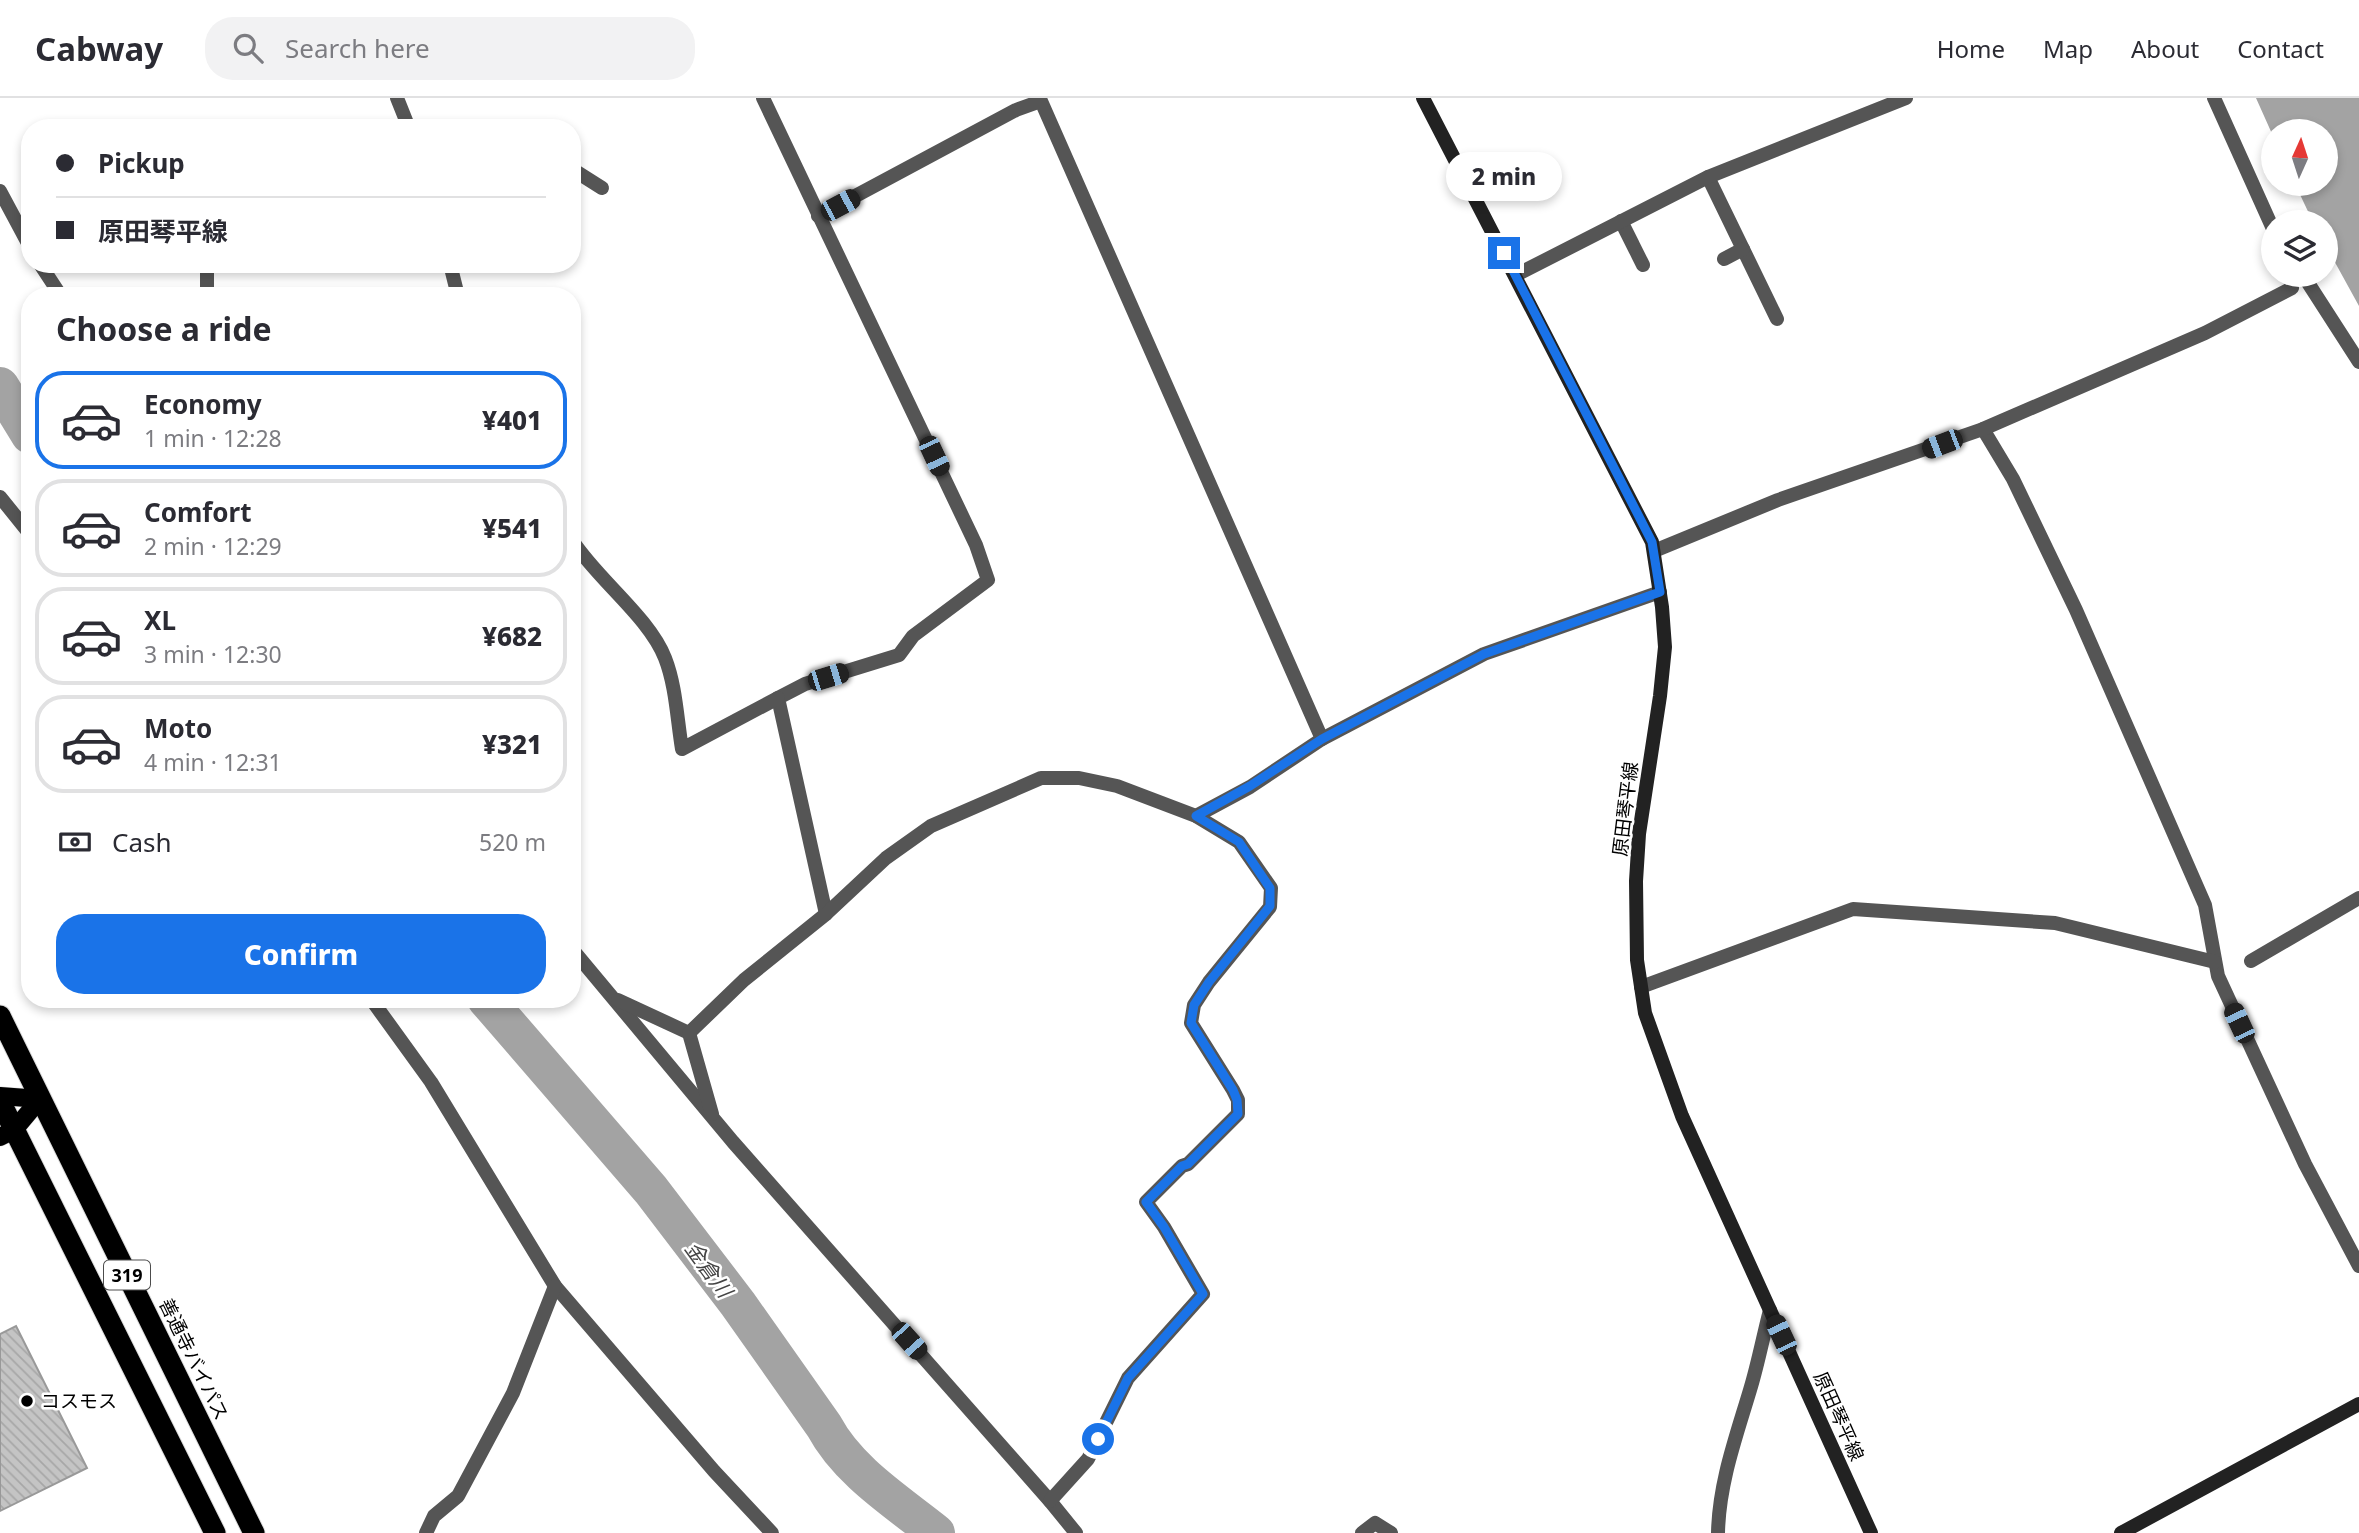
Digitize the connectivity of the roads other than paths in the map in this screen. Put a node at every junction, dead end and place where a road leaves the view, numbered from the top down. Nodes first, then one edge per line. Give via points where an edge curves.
1 (397, 98) edge
2 (763, 98) edge
3 (1423, 98) edge
4 (1906, 98) edge
5 (2214, 98) edge
6 (1013, 104) edge
7 (405, 119) edge
8 (581, 175) edge
9 (1708, 177) junction
10 (602, 188) dead end
11 (0, 191) edge
12 (2264, 210) edge
13 (818, 216) junction
14 (1621, 221) junction
15 (21, 230) edge
16 (1743, 248) junction
17 (1724, 259) dead end
18 (1643, 265) dead end
19 (1516, 275) junction
20 (2311, 287) edge
21 (2292, 288) dead end
22 (1777, 319) dead end
23 (2359, 362) edge
24 (1983, 429) junction
25 (0, 497) edge
26 (21, 523) edge
27 (1654, 551) junction
28 (581, 554) edge
29 (1660, 592) junction
30 (778, 698) junction
31 (1322, 739) junction
32 (1196, 816) junction
33 (2359, 898) edge
34 (826, 914) junction
35 (581, 960) edge
36 (2251, 961) dead end
37 (2214, 962) junction
38 (1641, 987) junction
39 (612, 998) junction
40 (378, 1008) edge
41 (0, 1016) edge
42 (689, 1033) junction
43 (0, 1099) edge
44 (40, 1099) junction
45 (713, 1119) junction
46 (7, 1133) edge
47 (2359, 1266) edge
48 (555, 1286) junction
49 (1770, 1310) junction
50 (2359, 1405) edge
51 (1050, 1501) junction
52 (215, 1533) edge
53 (254, 1533) edge
54 (426, 1533) edge
55 (772, 1533) edge
56 (1076, 1533) edge
57 (1362, 1533) edge
58 (1391, 1533) edge
59 (1718, 1533) edge
60 (1871, 1533) edge
61 (2121, 1533) edge

1 - 7 street
2 - 13 street
3 - 19 main road, 原田琴平線
4 - 9 street
5 - 12 street
6 - 13 street
6 - 31 street via 1041,101
8 - 10 street
9 - 14 street
9 - 16 street
11 - 15 street
13 - 30 street via 976,545 988,580 914,636 899,654 805,684
14 - 18 street
14 - 19 street
16 - 17 street
16 - 22 street
19 - 27 main road, 原田琴平線
20 - 23 street
21 - 24 street via 2205,333
24 - 27 street via 1778,500
24 - 37 street via 2013,479 2076,610 2205,905
25 - 26 street
27 - 29 main road, 原田琴平線
28 - 30 street via 617,592 665,657 682,748
29 - 31 street via 1484,654
29 - 38 main road, 原田琴平線 via 1665,648 1636,881
30 - 34 street
31 - 32 street
32 - 34 street via 1117,786 1079,778 1041,778 931,826 886,858
32 - 51 street via 1239,842 1270,888 1270,906 1209,982 1194,1005 1191,1023 1233,1090 1238,1114 1146,1202 1203,1294 1128,1378 1088,1459
33 - 36 street
34 - 42 street via 744,980
35 - 39 street
37 - 38 street via 2055,923 1853,909
37 - 47 street via 2305,1164
38 - 49 main road, 原田琴平線 via 1645,1013 1682,1116
39 - 42 street
39 - 45 street
40 - 48 street via 431,1082
41 - 44 highway, 善通寺バイパス / 319
42 - 45 street
43 - 44 main road
43 - 46 highway, 319
44 - 46 main road
44 - 53 highway, 善通寺バイパス / 319
45 - 51 street
46 - 52 highway, 319
48 - 54 street via 513,1393 458,1496 434,1516
48 - 55 street
49 - 59 street via 1726,1472
49 - 60 main road, 原田琴平線
50 - 61 main road
51 - 56 street
57 - 58 street via 1375,1523

